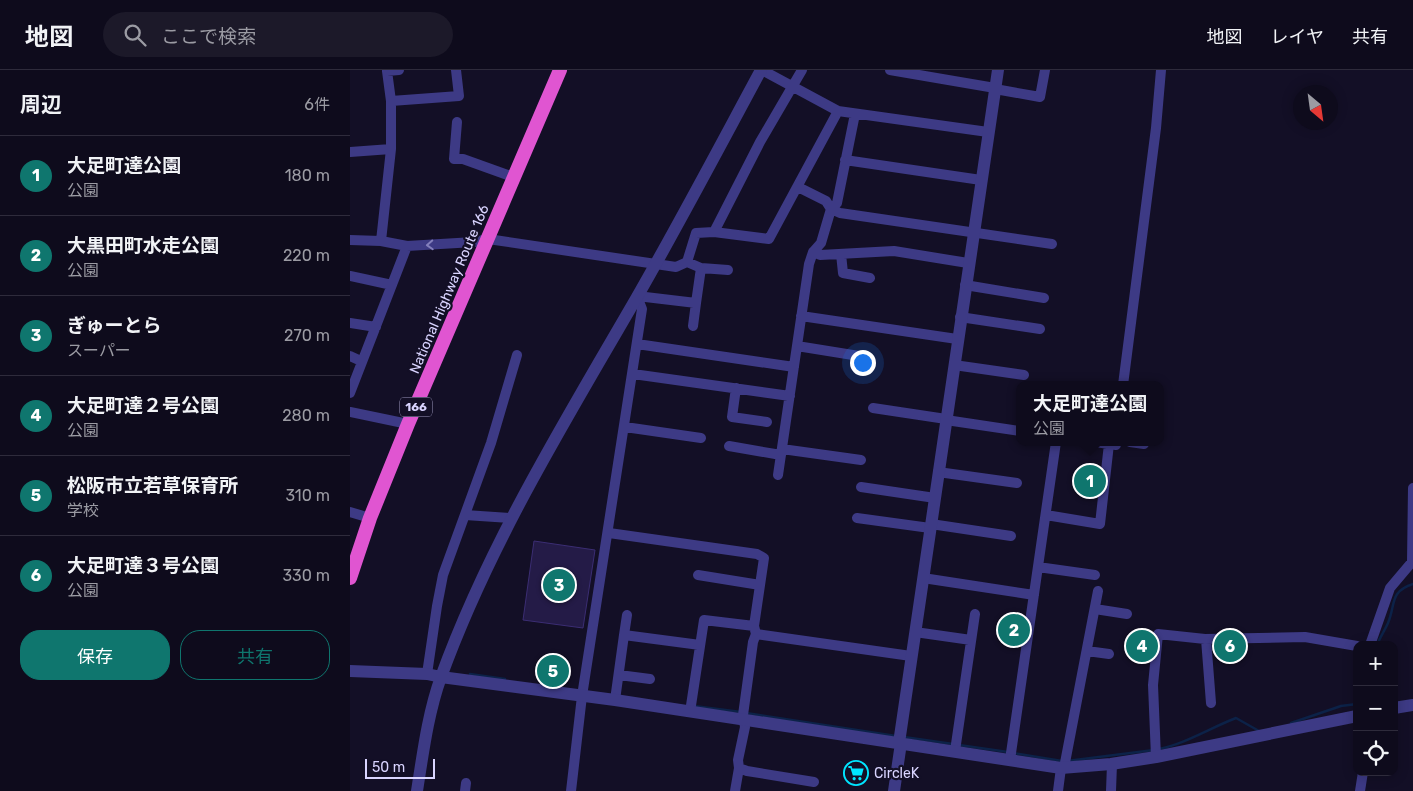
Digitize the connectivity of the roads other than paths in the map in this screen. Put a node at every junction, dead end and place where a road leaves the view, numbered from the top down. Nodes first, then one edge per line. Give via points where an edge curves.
1 (399, 70) edge
2 (456, 70) edge
3 (560, 70) edge
4 (762, 70) edge
5 (802, 70) edge
6 (890, 70) edge
7 (998, 70) edge
8 (1045, 70) edge
9 (1160, 70) edge
10 (385, 71) edge
11 (792, 87) junction
12 (995, 88) junction
13 (391, 101) junction
14 (838, 111) junction
15 (856, 114) junction
16 (457, 122) dead end
17 (988, 132) junction
18 (391, 149) junction
19 (350, 152) edge
20 (845, 160) junction
21 (514, 177) junction
22 (981, 180) junction
23 (798, 187) junction
24 (831, 209) junction
25 (714, 232) junction
26 (974, 232) junction
27 (488, 238) junction
28 (350, 240) edge
29 (380, 241) junction
30 (1052, 244) dead end
31 (407, 246) junction
32 (813, 252) junction
33 (841, 254) junction
34 (687, 262) junction
35 (656, 263) junction
36 (968, 263) junction
37 (701, 268) junction
38 (728, 270) dead end
39 (350, 276) edge
40 (870, 278) dead end
41 (392, 284) junction
42 (965, 286) junction
43 (637, 296) junction
44 (1044, 298) dead end
45 (696, 303) junction
46 (801, 316) junction
47 (960, 317) junction
48 (350, 323) edge
49 (693, 326) dead end
50 (376, 327) junction
51 (1040, 329) dead end
52 (957, 339) junction
53 (637, 344) junction
54 (796, 346) junction
55 (517, 355) dead end
56 (350, 356) edge
57 (859, 356) dead end
58 (361, 361) junction
59 (954, 365) junction
60 (794, 367) junction
61 (633, 374) junction
62 (1024, 375) dead end
63 (1124, 381) edge
64 (736, 388) junction
65 (350, 393) edge
66 (790, 396) junction
67 (873, 408) dead end
68 (350, 412) edge
69 (946, 419) junction
70 (767, 422) dead end
71 (408, 424) junction
72 (625, 427) junction
73 (1016, 430) edge
74 (701, 438) dead end
75 (730, 446) dead end
76 (1055, 446) edge
77 (1113, 446) edge
78 (782, 452) junction
79 (861, 460) dead end
80 (938, 472) junction
81 (778, 474) dead end
82 (1017, 483) dead end
83 (861, 487) dead end
84 (1413, 488) edge
85 (934, 498) junction
86 (350, 512) edge
87 (1046, 515) junction
88 (465, 516) junction
89 (370, 518) junction
90 (511, 518) junction
91 (858, 518) dead end
92 (930, 526) junction
93 (609, 533) junction
94 (1011, 536) dead end
95 (1038, 567) junction
96 (698, 575) dead end
97 (1095, 575) dead end
98 (350, 578) edge
99 (923, 578) junction
100 (760, 585) junction
101 (1098, 591) dead end
102 (1034, 595) junction
103 (1095, 608) junction
104 (975, 614) dead end
105 (1126, 614) dead end
106 (627, 616) dead end
107 (755, 630) junction
108 (915, 632) junction
109 (624, 635) junction
110 (1206, 639) junction
111 (971, 640) junction
112 (1371, 641) edge
113 (700, 645) junction
114 (1353, 645) edge
115 (1087, 650) junction
116 (1110, 654) dead end
117 (911, 656) junction
118 (350, 671) edge
119 (427, 674) junction
120 (619, 675) junction
121 (440, 678) junction
122 (650, 678) dead end
123 (582, 693) junction
124 (616, 697) junction
125 (1211, 703) dead end
126 (1413, 704) edge
127 (690, 707) junction
128 (1398, 707) edge
129 (743, 715) junction
130 (1353, 717) edge
131 (900, 739) junction
132 (955, 747) junction
133 (1156, 752) junction
134 (1010, 755) junction
135 (1064, 764) junction
136 (1112, 764) junction
137 (739, 768) junction
138 (1362, 776) edge
139 (814, 782) dead end
140 (417, 791) edge
141 (571, 791) edge
142 (735, 791) edge
143 (894, 791) edge
144 (1058, 791) edge
145 (1111, 791) edge
146 (1360, 791) edge

1 - 10 street
2 - 13 street via 459,96
3 - 21 highway, National Highway Route 166 / 166
4 - 11 street
4 - 35 street
5 - 11 street
6 - 12 street
7 - 12 street
8 - 12 street via 1040,97
9 - 63 street via 1156,128
10 - 13 street
11 - 14 street
11 - 25 street
12 - 17 street
13 - 18 street
14 - 15 street
14 - 23 street
15 - 17 street
15 - 20 street
16 - 21 street via 454,158
17 - 22 street
18 - 19 street
18 - 29 street
20 - 22 street
20 - 24 street via 836,204
21 - 27 highway, National Highway Route 166 / 166
22 - 26 street
23 - 24 street via 826,201
23 - 25 street via 769,239
24 - 26 street via 840,213
24 - 32 street via 821,243
25 - 34 street via 696,233
26 - 30 street
26 - 36 street
27 -> 31 street via 474,242
27 - 35 street
27 - 71 highway, National Highway Route 166 / 166
28 - 29 street
29 - 31 street
31 - 41 street
32 - 33 street
32 - 46 street
33 - 36 street via 894,251
33 - 40 street via 843,273
34 - 35 street via 676,267
34 - 37 street
35 - 43 street
36 - 42 street
37 - 38 street
37 - 45 street
39 - 41 street
41 - 50 street
42 - 44 street
42 - 47 street
43 - 45 street
43 - 53 street via 642,309
43 - 90 street
45 - 49 street
46 - 52 street
46 - 54 street
47 - 51 street
47 - 52 street
48 - 50 street
50 - 58 street
52 - 59 street
53 - 60 street
53 - 61 street
54 - 57 street
54 - 60 street
55 - 88 street
56 - 58 street
58 - 65 street
59 - 62 street
59 - 69 street
60 - 66 street
61 - 64 street
61 - 72 street
64 - 66 street
64 - 70 street via 732,416
66 - 78 street
67 - 69 street
68 - 71 street
69 - 73 street
69 - 80 street
71 - 89 highway, National Highway Route 166 / 166
72 - 74 street
72 - 93 street
75 - 78 street
76 - 87 street
77 - 87 street via 1100,524
78 - 79 street
78 - 81 street
80 - 82 street
80 - 85 street
83 - 85 street
84 - 112 street via 1412,562 1390,588
85 - 92 street
86 - 89 street
87 - 95 street
88 - 90 street
88 - 119 street via 443,575
89 - 98 highway, National Highway Route 166 / 166
90 - 121 street via 486,568
91 - 92 street
92 - 94 street
92 - 99 street
93 - 100 street via 757,554 764,558
93 - 123 street
95 - 97 street
95 - 102 street
96 - 100 street
99 - 102 street
99 - 108 street
100 - 107 street
101 - 103 street
102 - 134 street
103 - 105 street
103 - 115 street
104 - 111 street
106 - 109 street
107 - 113 street via 704,620
107 - 117 street
107 - 129 street
108 - 111 street
108 - 117 street
109 - 113 street
109 - 120 street
110 - 114 street via 1286,636
110 - 125 street
110 - 133 street via 1158,634 1152,685
111 - 132 street
113 - 127 street
115 - 116 street
115 - 135 street
117 - 131 street
118 - 119 street
119 - 121 street
120 - 122 street
120 - 124 street
121 - 123 street
121 - 140 street via 429,718
123 - 124 street
123 - 141 street
124 - 127 street
126 - 128 street
127 - 129 street
129 - 131 street
129 - 137 street via 745,727
130 - 133 street
131 - 132 street
131 - 143 street
132 - 134 street
133 - 136 street
134 - 135 street
135 - 136 street
135 - 144 street
136 - 145 street
137 - 139 street
137 - 142 street
138 - 146 street

